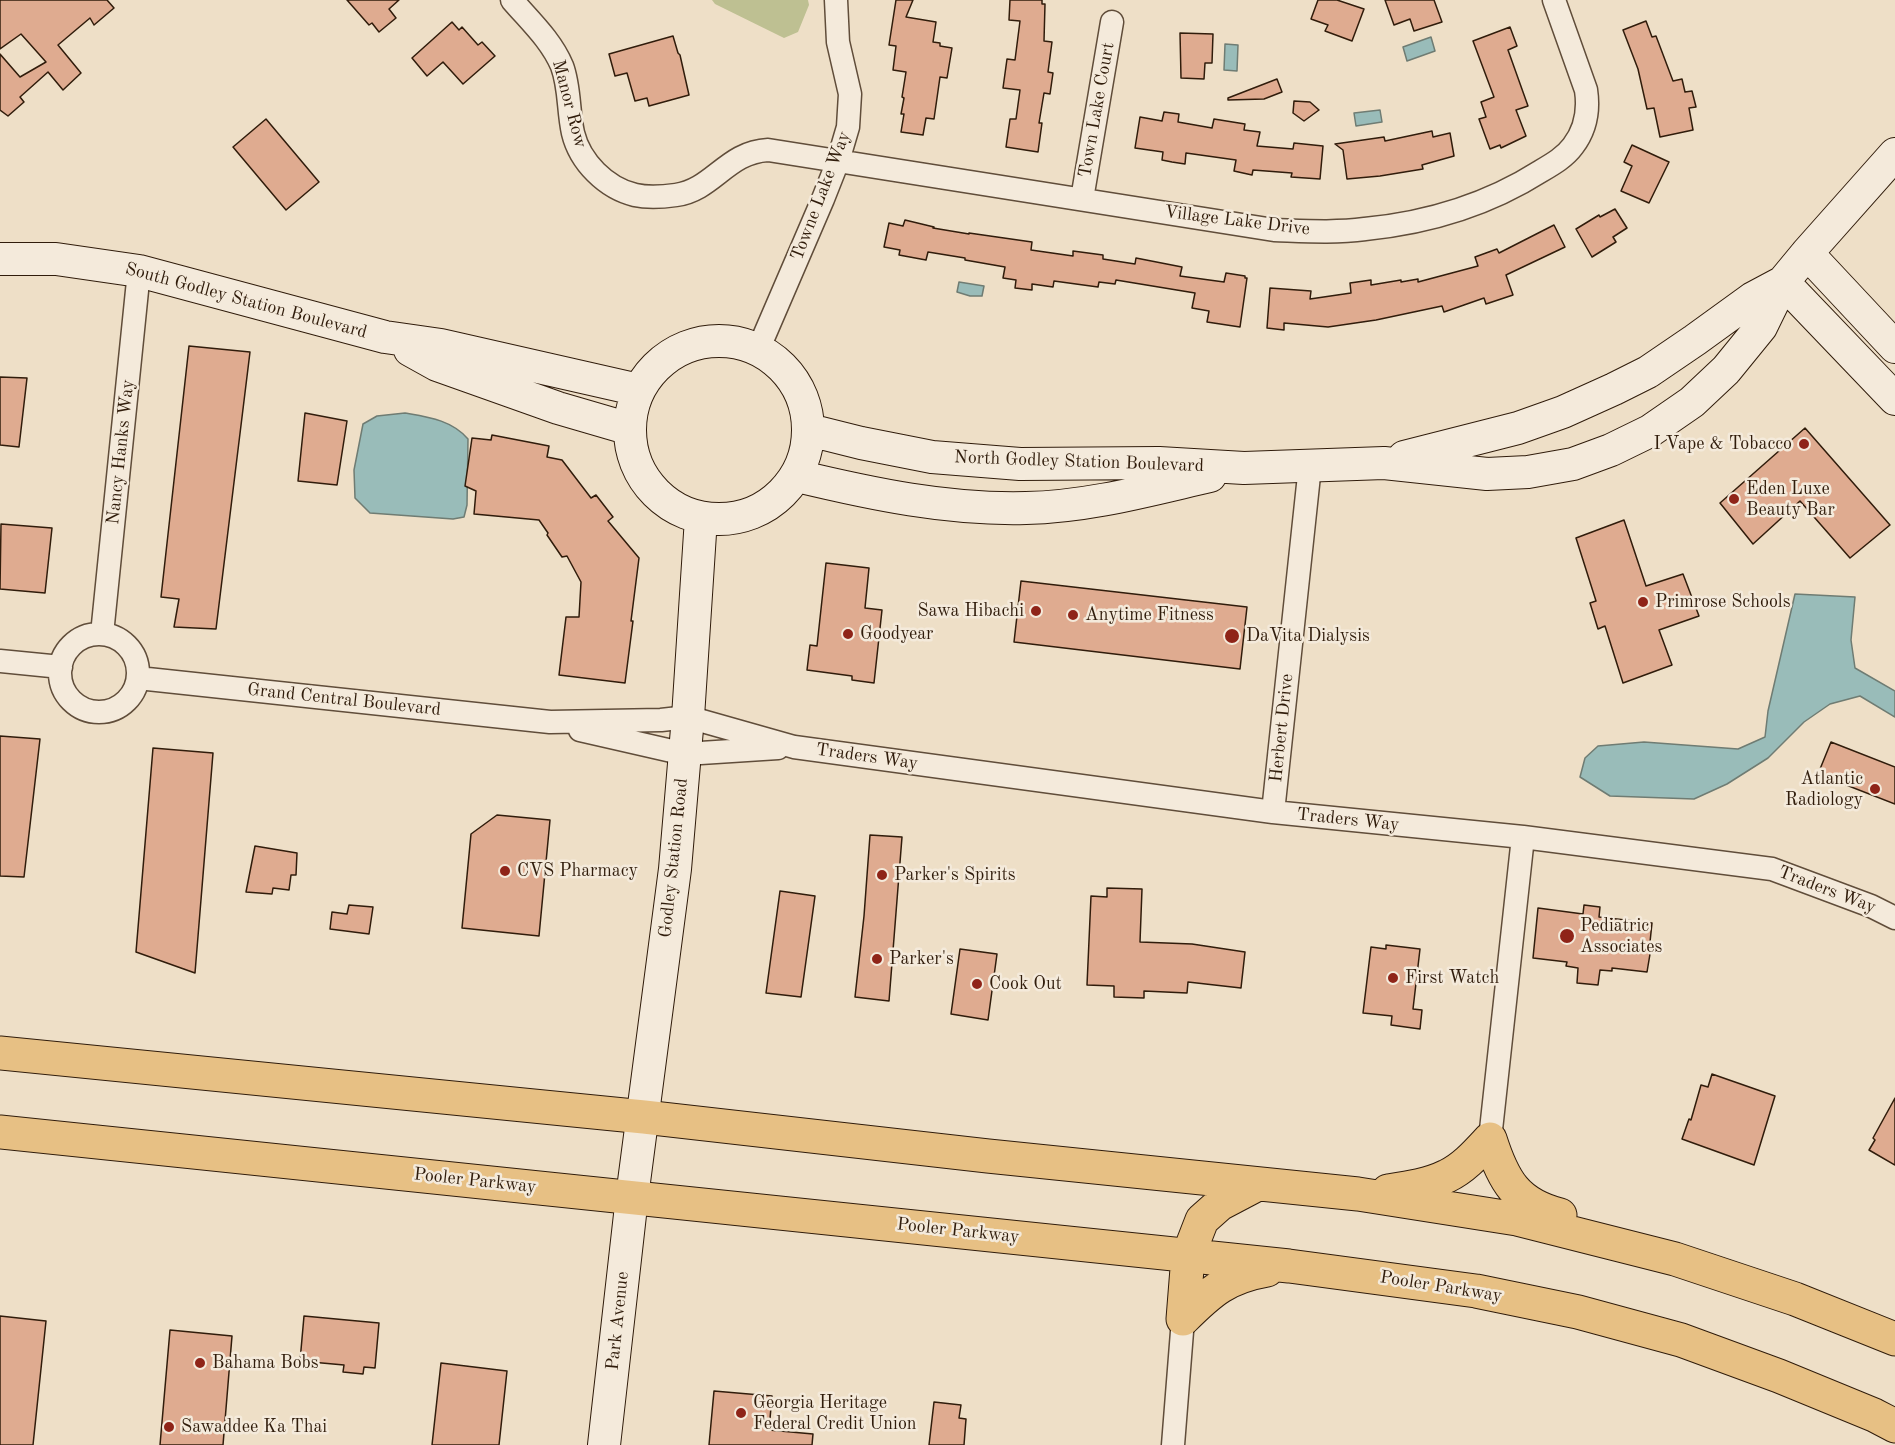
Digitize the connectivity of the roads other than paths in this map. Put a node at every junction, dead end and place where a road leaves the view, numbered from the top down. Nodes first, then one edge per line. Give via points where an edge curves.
1 (513, 0) edge
2 (836, 0) edge
3 (1554, 0) edge
4 (1112, 22) dead end
5 (1895, 154) edge
6 (838, 161) junction
7 (1082, 199) junction
8 (1807, 253) junction
9 (0, 259) edge
10 (139, 271) junction
11 (1783, 282) junction
12 (385, 337) junction
13 (1895, 347) edge
14 (758, 350) junction
15 (639, 390) junction
16 (1895, 399) edge
17 (630, 429) junction
18 (809, 430) junction
19 (1384, 463) junction
20 (1310, 466) junction
21 (1244, 468) junction
22 (796, 476) junction
23 (700, 518) junction
24 (102, 634) junction
25 (0, 661) edge
26 (61, 667) junction
27 (138, 678) junction
28 (688, 717) junction
29 (550, 722) junction
30 (794, 747) junction
31 (685, 754) junction
32 (1273, 812) junction
33 (1523, 837) junction
34 (1895, 918) edge
35 (0, 1053) edge
36 (644, 1117) junction
37 (0, 1132) edge
38 (1490, 1140) junction
39 (1258, 1184) junction
40 (1358, 1194) junction
41 (632, 1197) junction
42 (1106, 1247) junction
43 (1188, 1256) junction
44 (1675, 1259) junction
45 (1289, 1266) junction
46 (1183, 1319) junction
47 (1895, 1339) edge
48 (1895, 1426) edge
49 (604, 1445) edge
50 (1173, 1445) edge

1 - 6 street, Manor Row via 562,66 581,154 598,175 622,190 655,197 687,193 735,159 761,150
2 - 6 street, Towne Lake Way via 838,42 850,103
3 - 7 street, Village Lake Drive via 1586,90 1584,125 1563,157 1489,197 1409,222 1327,231 1274,230
4 - 7 street, Town Lake Court
5 - 8 street, North Godley Station Boulevard
6 - 7 street, Village Lake Drive
6 - 14 street, Towne Lake Way
8 - 11 street, North Godley Station Boulevard
8 - 13 street
9 - 10 street, South Godley Station Boulevard via 56,259
10 - 12 street, South Godley Station Boulevard
10 - 24 street, Nancy Hanks Way
11 - 16 street
11 - 19 street, North Godley Station Boulevard via 1753,298 1648,372 1614,389 1518,428
11 - 19 street, North Godley Station Boulevard via 1761,327 1726,370 1692,402 1650,431 1611,450 1573,464 1518,473 1487,474
12 - 15 street, South Godley Station Boulevard via 441,345
12 - 17 street, South Godley Station Boulevard via 437,365
14 - 15 street via 736,342 690,345 652,371
14 - 18 street via 779,364 795,382 805,405
15 - 17 street
17 - 23 street via 635,459 649,486 672,506
18 - 21 street, North Godley Station Boulevard via 932,457 1020,464 1159,463
18 - 22 street via 806,454
19 - 20 street, North Godley Station Boulevard
20 - 21 street, North Godley Station Boulevard
20 - 32 street, Herbert Drive
21 - 22 street, North Godley Station Boulevard via 1105,500 1027,508 938,504
22 - 23 street via 779,498 755,512 728,520
23 - 28 street, Godley Station Road
24 - 26 street via 90,635 71,646
24 - 27 street via 120,640 133,653
25 - 26 street
26 - 27 street via 65,691 73,702 96,712 119,707 135,689
27 - 29 street, Grand Central Boulevard
28 - 29 street, Grand Central Boulevard
28 - 30 street, Traders Way
28 - 31 street, Godley Station Road
29 - 31 street, Grand Central Boulevard
30 - 31 street, Traders Way
30 - 32 street, Traders Way
31 - 36 street, Godley Station Road
32 - 33 street, Traders Way
33 - 34 street, Traders Way via 1772,868
33 - 38 street
35 - 36 main road
36 - 39 main road
36 - 41 street, Godley Station Road
37 - 41 main road, Pooler Parkway
38 - 40 main road via 1449,1176 1411,1188
38 - 44 main road via 1503,1175 1519,1195 1546,1211 1633,1233
39 - 40 main road
39 - 43 main road via 1220,1204 1202,1220
40 - 44 main road via 1517,1219
41 - 42 main road, Pooler Parkway
41 - 49 street, Park Avenue
42 - 43 main road, Pooler Parkway
42 - 46 main road via 1138,1260 1160,1277 1176,1298
43 - 45 main road, Pooler Parkway
43 - 46 main road
44 - 47 main road via 1795,1299
45 - 46 main road via 1246,1273 1228,1281
45 - 48 main road, Pooler Parkway via 1476,1291 1578,1312 1681,1340 1779,1376
46 - 50 street

